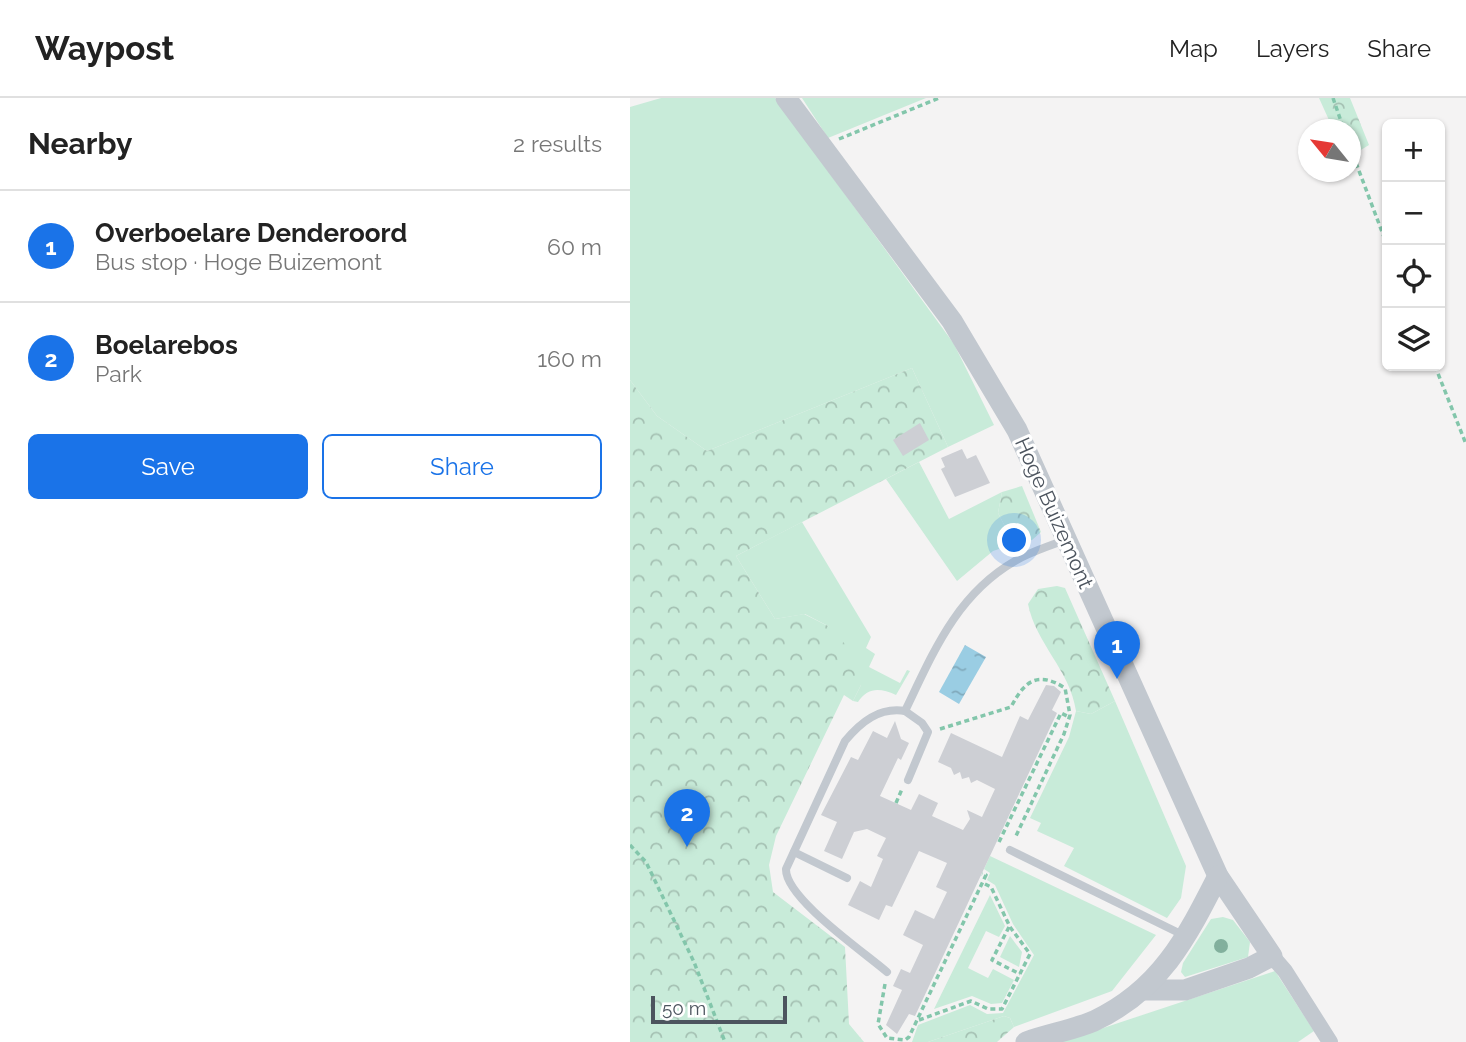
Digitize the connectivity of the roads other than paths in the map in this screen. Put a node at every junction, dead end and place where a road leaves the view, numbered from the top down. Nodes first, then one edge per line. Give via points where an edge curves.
1 (786, 98) edge
2 (1067, 539) junction
3 (905, 711) junction
4 (908, 780) dead end
5 (1010, 850) road end
6 (794, 852) junction
7 (1218, 876) junction
8 (847, 878) dead end
9 (1185, 936) junction
10 (1272, 956) junction
11 (887, 972) road end
12 (1145, 990) junction
13 (1026, 1042) edge
14 (1330, 1042) edge

1 - 2 street, Hoge Buizemont via 952,321 1030,454
2 - 3 lane via 1012,562 965,601 940,638
2 - 7 street, Hoge Buizemont
3 - 4 lane via 928,732
3 - 6 lane via 878,713 845,741
5 - 9 lane
6 - 8 lane
6 - 11 lane via 786,869 792,889
7 - 9 street
7 - 10 street, Hoge Buizemont
9 - 12 street via 1167,967
10 - 12 street via 1185,990
10 - 14 street, Hoge Buizemont
12 - 13 street via 1093,1021

